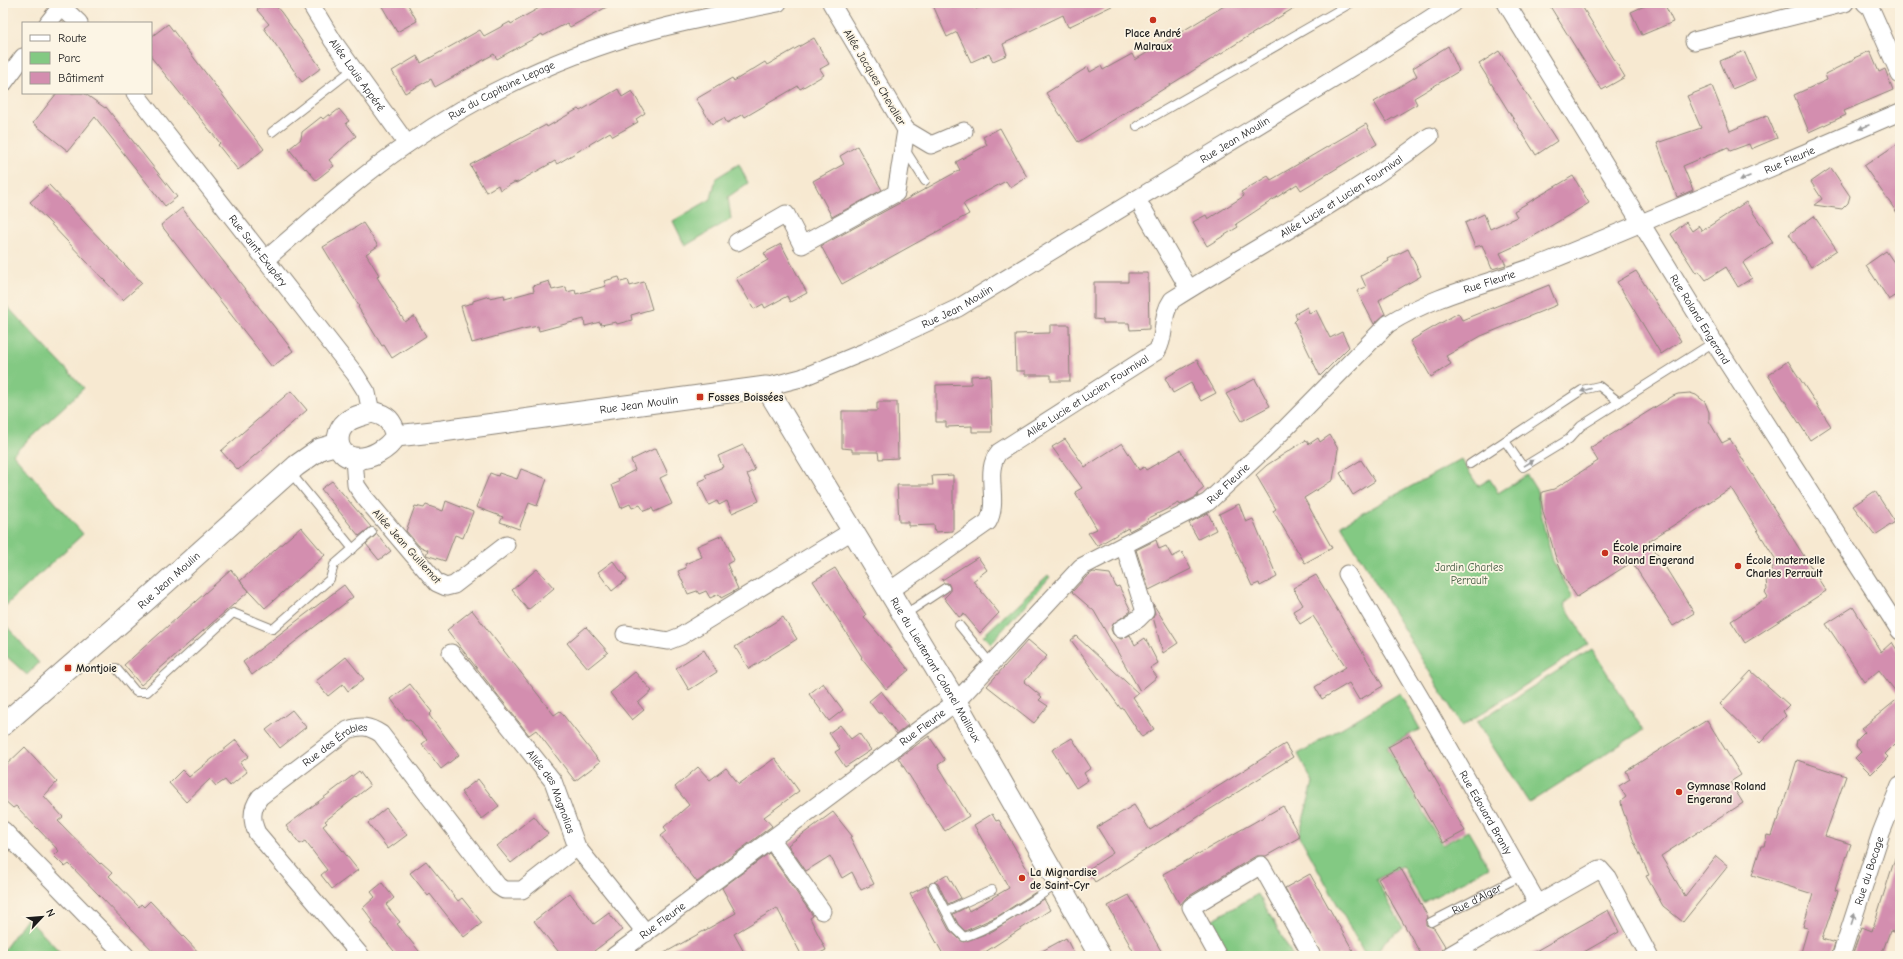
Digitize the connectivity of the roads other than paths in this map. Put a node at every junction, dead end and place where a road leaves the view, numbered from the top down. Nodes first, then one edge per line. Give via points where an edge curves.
1 (310, 3) edge
2 (778, 3) edge
3 (831, 3) edge
4 (1351, 3) edge
5 (1454, 3) edge
6 (1506, 3) edge
7 (1845, 3) edge
8 (1865, 3) edge
9 (63, 4) edge
10 (49, 22) edge
11 (78, 22) edge
12 (1694, 41) dead end
13 (22, 58) edge
14 (353, 69) junction
15 (1900, 75) edge
16 (3, 84) edge
17 (136, 94) edge
18 (1900, 112) edge
19 (1137, 126) dead end
20 (906, 130) junction
21 (964, 131) dead end
22 (272, 132) dead end
23 (1430, 136) dead end
24 (407, 144) junction
25 (904, 147) junction
26 (925, 181) dead end
27 (1143, 209) dead end
28 (1640, 223) junction
29 (737, 242) dead end
30 (266, 259) junction
31 (1189, 289) junction
32 (1714, 342) junction
33 (766, 387) junction
34 (1619, 402) junction
35 (371, 412) junction
36 (396, 436) junction
37 (1505, 441) junction
38 (338, 444) junction
39 (354, 458) junction
40 (1470, 464) dead end
41 (290, 472) junction
42 (852, 531) junction
43 (372, 532) dead end
44 (1124, 544) junction
45 (506, 545) dead end
46 (353, 549) junction
47 (1347, 574) dead end
48 (945, 588) dead end
49 (888, 592) junction
50 (903, 616) junction
51 (959, 625) dead end
52 (1121, 629) dead end
53 (1900, 631) edge
54 (625, 634) dead end
55 (451, 653) dead end
56 (991, 664) junction
57 (116, 668) dead end
58 (956, 702) junction
59 (3, 725) edge
60 (1900, 785) edge
61 (3, 830) edge
62 (772, 840) junction
63 (577, 846) junction
64 (1522, 876) junction
65 (1059, 884) junction
66 (933, 888) dead end
67 (992, 890) dead end
68 (1538, 904) junction
69 (822, 911) dead end
70 (946, 911) junction
71 (1431, 922) dead end
72 (646, 933) junction
73 (1450, 955) dead end
74 (126, 956) edge
75 (361, 956) edge
76 (614, 956) edge
77 (1100, 956) edge
78 (1218, 956) edge
79 (1312, 956) edge
80 (1649, 956) edge
81 (1841, 956) edge

1 - 14 street, Allée Louis Appéré
2 - 24 street, Rue du Capitaine Lepage via 636,35 556,64 454,114
3 - 20 street, Allée Jacques Chevalier
4 - 19 lane
5 - 33 street, Rue Jean Moulin via 958,308 801,378
6 - 28 street, Rue Roland Engerand
7 - 12 street
8 - 15 street via 1870,7
9 - 10 street
9 - 11 street
13 - 16 street
14 - 22 lane
14 - 24 street, Allée Louis Appéré
17 - 30 street, Rue Saint-Exupéry
18 -> 28 street, Rue Fleurie
20 - 21 street, Allée Jacques Chevalier via 931,145
20 - 25 street, Allée Jacques Chevalier
23 - 31 street, Allée Lucie et Lucien Fournival via 1390,167 1317,214
24 - 30 street, Rue du Capitaine Lepage via 348,188
25 - 26 lane
25 - 29 street, Allée Jacques Chevalier via 896,193 802,244 786,214
27 - 31 street
28 - 32 street, Rue Roland Engerand
28 - 44 street, Rue Fleurie via 1548,261 1404,314 1388,324 1270,444 1208,502
30 - 35 street, Rue Saint-Exupéry via 355,374 367,393
31 - 49 street, Allée Lucie et Lucien Fournival via 1167,306 1157,351 999,452 992,467 993,508 988,522
32 - 34 lane
32 - 53 street, Rue Roland Engerand
33 - 36 street, Rue Jean Moulin
33 - 42 street, Rue du Lieutenant Colonel Mailloux
34 -> 37 lane via 1599,386 1582,390
37 -> 34 lane via 1523,467 1570,439 1582,426
35 - 36 street via 388,418
35 - 38 street via 344,425 337,434
36 - 39 street via 390,445 380,452
37 - 40 lane
38 - 39 street via 344,454
38 - 41 street, Rue Jean Moulin via 320,449
39 - 45 street, Allée Jean Guillemot via 356,485 437,583 446,587 454,585
41 - 46 lane
41 - 59 street, Rue Jean Moulin
42 - 49 street, Rue du Lieutenant Colonel Mailloux
42 - 54 street via 681,636 668,641
43 - 46 lane
44 - 52 street via 1145,612
44 - 56 street, Rue Fleurie via 1081,567
46 - 57 lane via 334,565 330,579 273,629 234,613 147,692 136,692
47 - 64 street, Rue Edouard Branly
48 - 50 lane
49 - 50 street, Rue du Lieutenant Colonel Mailloux
50 - 58 street, Rue du Lieutenant Colonel Mailloux
51 - 56 lane
55 - 63 street, Allée des Magnolias via 553,781
56 - 58 street, Rue Fleurie
58 - 62 street, Rue Fleurie
58 - 65 street, Rue du Lieutenant Colonel Mailloux
81 -> 60 street, Rue du Bocage via 1881,833
61 - 74 street
62 - 69 street
62 - 72 street, Rue Fleurie
63 - 72 street, Allée des Magnolias
63 - 75 street, Rue des Érables via 522,890 504,890 498,886 381,734 365,726 348,730 260,797 255,804 252,824
64 - 68 street, Rue Edouard Branly
64 - 71 lane, Rue d'Alger
65 - 70 lane via 1000,921 964,937 954,927
65 - 77 street, Rue du Lieutenant Colonel Mailloux
66 - 70 lane
67 - 70 lane
68 - 73 street
68 - 80 street via 1600,869 1607,877
72 - 76 street, Rue Fleurie
78 - 79 street via 1191,907 1261,865

